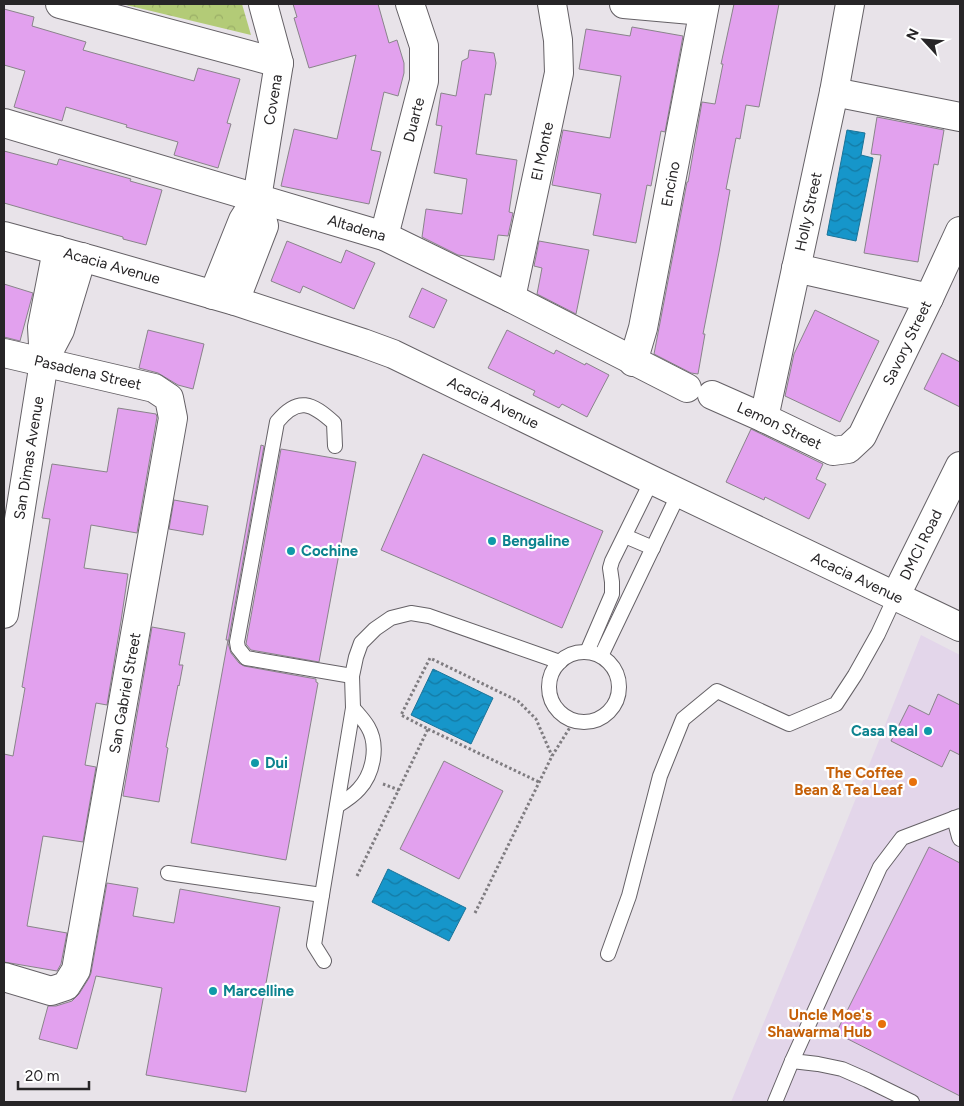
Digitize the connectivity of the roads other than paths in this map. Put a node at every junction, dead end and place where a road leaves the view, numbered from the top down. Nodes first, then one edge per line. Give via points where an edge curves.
1 (60, 4) edge
2 (263, 4) edge
3 (410, 4) edge
4 (624, 4) edge
5 (850, 4) edge
6 (559, 5) edge
7 (704, 7) edge
8 (279, 63) junction
9 (834, 92) junction
10 (960, 117) edge
11 (4, 124) edge
12 (257, 198) junction
13 (960, 231) edge
14 (4, 236) edge
15 (384, 236) junction
16 (70, 254) junction
17 (796, 268) junction
18 (224, 298) junction
19 (511, 298) junction
20 (929, 298) junction
21 (4, 353) edge
22 (44, 362) junction
23 (633, 362) junction
24 (699, 391) joint
25 (169, 398) joint
26 (764, 418) junction
27 (335, 446) dead end
28 (848, 449) joint
29 (960, 466) edge
30 (652, 480) junction
31 (680, 493) junction
32 (625, 536) junction
33 (10, 545) edge
34 (654, 548) junction
35 (896, 595) junction
36 (4, 614) edge
37 (960, 626) edge
38 (587, 652) junction
39 (602, 656) junction
40 (560, 662) junction
41 (352, 676) junction
42 (353, 708) junction
43 (337, 806) junction
44 (957, 817) edge
45 (960, 840) edge
46 (168, 873) dead end
47 (322, 895) junction
48 (608, 954) dead end
49 (324, 961) dead end
50 (4, 977) edge
51 (792, 1061) junction
52 (775, 1102) edge
53 (912, 1102) edge

1 - 8 street
2 - 8 street, Covena
3 - 15 street, Duarte via 424,46 424,81
4 - 7 street
5 - 9 street, Holly Street
6 - 19 street, El Monte via 559,73
7 - 23 street, Encino via 643,328
8 - 12 street, Covena
9 - 10 street
9 - 17 street, Holly Street
11 - 12 street, Altadena
12 - 15 street, Altadena
12 - 18 street, Covena via 243,220 241,254
13 - 20 street, Savory Street
14 - 16 street, Acacia Avenue
15 - 19 street, Altadena
16 - 18 street, Acacia Avenue
16 - 22 street, San Dimas Avenue via 59,296 60,330
17 - 20 street
17 - 26 street, Holly Street
18 - 30 street, Acacia Avenue via 393,354
19 - 23 street, Altadena
20 - 28 street, Savory Street via 862,436
21 - 22 street, Pasadena Street
22 - 25 street, Pasadena Street via 154,388
22 - 33 street, San Dimas Avenue
23 - 24 street, Altadena
24 - 26 street, Lemon Street
25 - 50 street, San Gabriel Street via 172,418 76,970 66,986 51,991
26 - 28 street, Lemon Street via 833,451
27 - 41 lane via 334,423 306,404 286,411 277,422 237,642 246,658
29 - 35 street, DMCI Road
30 - 31 street, Acacia Avenue
30 - 32 lane
31 - 34 lane
31 - 35 street, Acacia Avenue
32 - 34 lane
32 - 38 lane via 610,568 612,594
33 - 36 street, San Dimas Avenue
34 - 39 lane
35 - 37 street, Acacia Avenue
35 - 48 lane via 878,634 836,704 789,724 717,692 683,718 660,776 629,896
38 - 39 lane
38 - 40 lane via 572,654
39 - 40 lane via 618,676 617,701 599,720 586,723 561,714 552,702 549,688 552,674
40 - 41 lane via 429,616 411,613 391,618 375,628 361,643
41 - 42 lane
42 - 43 lane
42 - 43 lane via 368,728 374,754 367,779 352,796
43 - 47 lane
44 - 45 lane
44 - 51 lane via 902,838 880,866
46 - 47 lane
47 - 49 lane via 314,945
51 - 52 lane
51 - 53 lane via 842,1069

